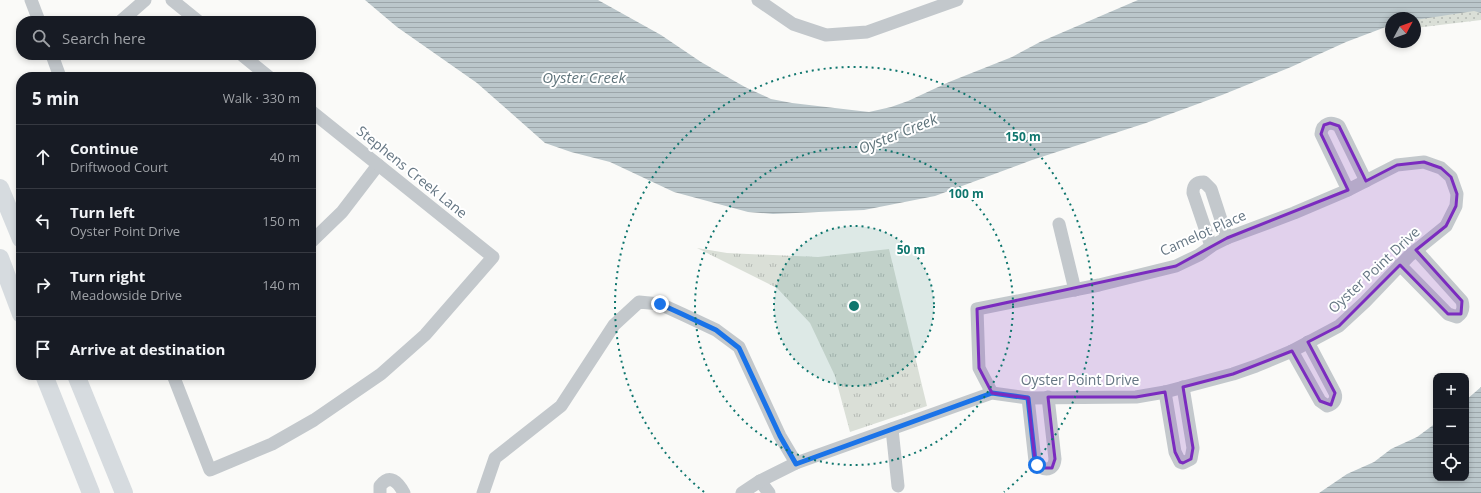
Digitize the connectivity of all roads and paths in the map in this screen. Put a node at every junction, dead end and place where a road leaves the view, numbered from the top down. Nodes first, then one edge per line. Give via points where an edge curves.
1 (31, 0) edge
2 (145, 0) edge
3 (172, 0) edge
4 (758, 0) edge
5 (957, 0) edge
6 (37, 16) edge
7 (127, 16) edge
8 (192, 16) edge
9 (54, 60) edge
10 (247, 60) edge
11 (58, 72) edge
12 (259, 72) edge
13 (316, 115) edge
14 (378, 165) junction
15 (1366, 181) junction
16 (0, 188) edge
17 (1348, 190) junction
18 (1451, 215) joint
19 (1058, 224) dead end
20 (16, 227) edge
21 (316, 237) edge
22 (1227, 238) junction
23 (1211, 246) junction
24 (1416, 250) junction
25 (0, 258) edge
26 (1400, 265) junction
27 (1075, 290) junction
28 (16, 301) edge
29 (1308, 342) junction
30 (1292, 351) junction
31 (49, 380) edge
32 (78, 380) edge
33 (175, 380) edge
34 (1183, 387) junction
35 (1165, 392) junction
36 (992, 393) junction
37 (1048, 397) junction
38 (1028, 398) junction
39 (892, 429) junction
40 (796, 464) junction
41 (760, 481) junction
42 (898, 486) dead end
43 (91, 493) edge
44 (124, 493) edge
45 (380, 493) edge
46 (404, 493) edge
47 (483, 493) edge
48 (742, 493) edge
49 (769, 493) edge

1 - 6 street
2 - 7 street
3 - 8 street
4 - 5 street via 793,24 826,35 867,32
9 - 11 street
10 - 12 street
13 - 14 street, Stephens Creek Lane
14 - 21 street via 342,212
14 - 33 street, Stephens Creek Lane via 493,257 425,335 382,374 314,420 272,444 210,470
15 - 17 street, Camelot Place
15 - 17 street via 1339,126 1334,123 1324,125 1321,134
15 - 18 street, Camelot Place via 1397,165 1424,162 1434,164 1451,177 1457,194 1456,206
16 - 20 main road
17 - 22 street, Camelot Place
18 - 24 street, Oyster Point Drive via 1446,226
19 - 27 street
22 - 23 street, Camelot Place
22 - 23 street via 1211,189 1204,182 1195,184 1193,193
23 - 27 street, Camelot Place via 1176,266
24 - 26 street, Oyster Point Drive
24 - 26 street via 1462,301 1461,314 1457,317 1448,314
25 - 28 main road
26 - 29 street, Oyster Point Drive via 1339,326
27 - 36 street, Camelot Place via 977,309 979,368
29 - 30 street, Oyster Point Drive
29 - 30 street via 1335,393 1335,401 1331,405 1327,406 1320,401
30 - 34 street, Oyster Point Drive via 1233,374
31 - 43 main road
32 - 44 main road
34 - 35 street, Oyster Point Drive
34 - 35 street via 1193,448 1191,459 1184,463 1180,462 1174,452
35 - 37 street, Oyster Point Drive via 1136,397
36 - 38 street, Oyster Point Drive
36 - 39 street, Oyster Point Drive
37 - 38 street, Oyster Point Drive
37 - 38 street via 1055,459 1052,468 1048,469 1041,468 1035,461
39 - 40 street, Oyster Point Drive
39 - 42 street
40 - 41 street, Oyster Point Drive
40 - 47 street via 780,436 739,348 716,330 682,314 660,304 639,302 614,325 561,406 495,458
41 - 48 street, Oyster Point Drive
41 - 49 street
45 - 46 street via 380,486 387,480 399,485

